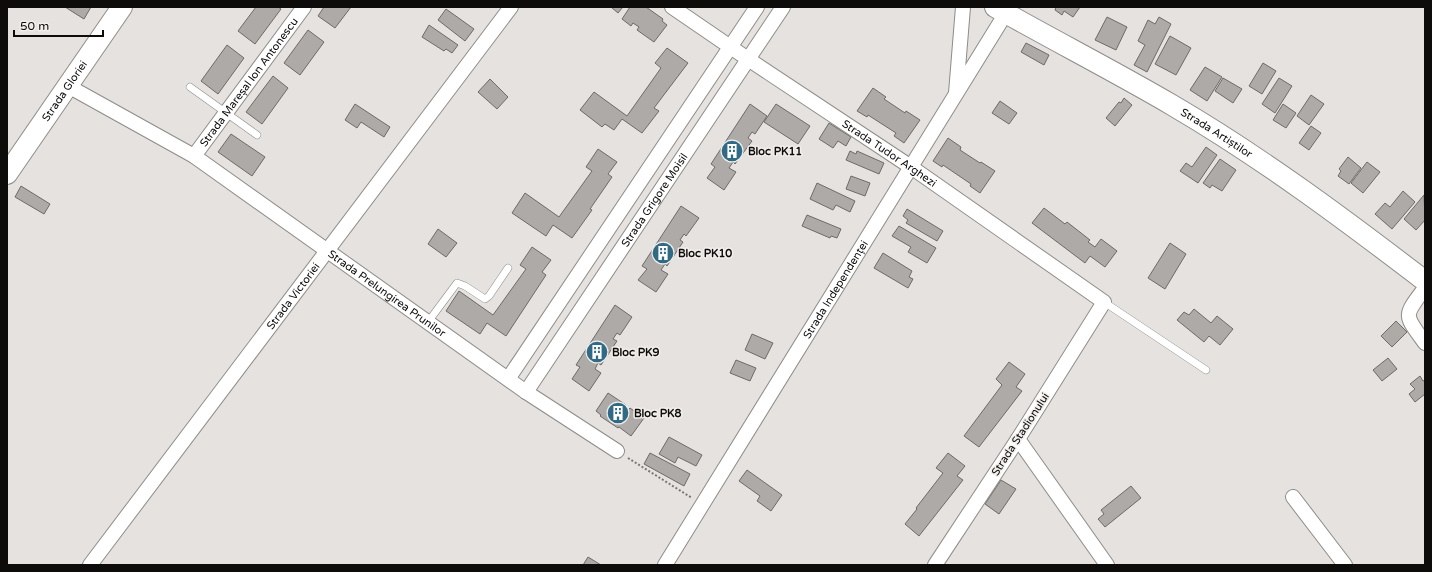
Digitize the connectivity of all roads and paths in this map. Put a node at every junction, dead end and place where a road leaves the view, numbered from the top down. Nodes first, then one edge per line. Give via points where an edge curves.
1 (122, 7) edge
2 (304, 7) edge
3 (511, 7) edge
4 (672, 7) edge
5 (757, 7) edge
6 (782, 7) edge
7 (963, 7) edge
8 (1000, 10) edge
9 (730, 47) junction
10 (748, 59) junction
11 (68, 86) junction
12 (190, 87) dead end
13 (955, 95) junction
14 (226, 112) junction
15 (257, 135) dead end
16 (194, 156) junction
17 (911, 167) junction
18 (7, 174) edge
19 (327, 251) junction
20 (508, 268) dead end
21 (1425, 281) edge
22 (1425, 288) edge
23 (1104, 302) junction
24 (428, 322) junction
25 (1425, 343) edge
26 (1206, 370) dead end
27 (508, 379) junction
28 (526, 392) junction
29 (1018, 439) junction
30 (616, 451) joint
31 (1293, 497) dead end
32 (703, 504) junction
33 (90, 565) edge
34 (665, 565) edge
35 (935, 565) edge
36 (1107, 565) edge
37 (1345, 565) edge

1 - 11 street, Strada Gloriei
2 - 14 street, Strada Mareșal Ion Antonescu
3 - 19 street, Strada Victoriei
4 - 9 street, Strada Tudor Arghezi
5 - 9 street, Strada Grigore Moisil
6 - 10 street, Strada Grigore Moisil
7 - 13 street
8 - 13 street, Strada Independenței
8 - 21 street, Strada Artiștilor via 1220,135 1350,223
9 - 10 street, Strada Tudor Arghezi
9 - 27 street, Strada Grigore Moisil
10 - 17 street, Strada Tudor Arghezi
10 - 28 street, Strada Grigore Moisil
11 - 16 street, Strada Prelungirea Prunilor
11 - 18 street, Strada Gloriei
12 - 14 lane
13 - 17 street, Strada Independenței
14 - 15 lane
14 - 16 street, Strada Mareșal Ion Antonescu
16 - 19 street, Strada Prelungirea Prunilor
17 - 23 street, Strada Tudor Arghezi
17 - 32 street, Strada Independenței
19 - 24 street, Strada Prelungirea Prunilor
19 - 33 street, Strada Victoriei
20 - 24 lane via 485,299 457,283
22 - 25 street via 1410,308 1408,315
23 - 26 lane
23 - 29 street, Strada Stadionului
24 - 27 street, Strada Prelungirea Prunilor
27 - 28 street, Strada Prelungirea Prunilor
28 - 30 street, Strada Prelungirea Prunilor
29 - 35 street, Strada Stadionului
29 - 36 street
30 - 32 path
31 - 37 street
32 - 34 street, Strada Independenței

